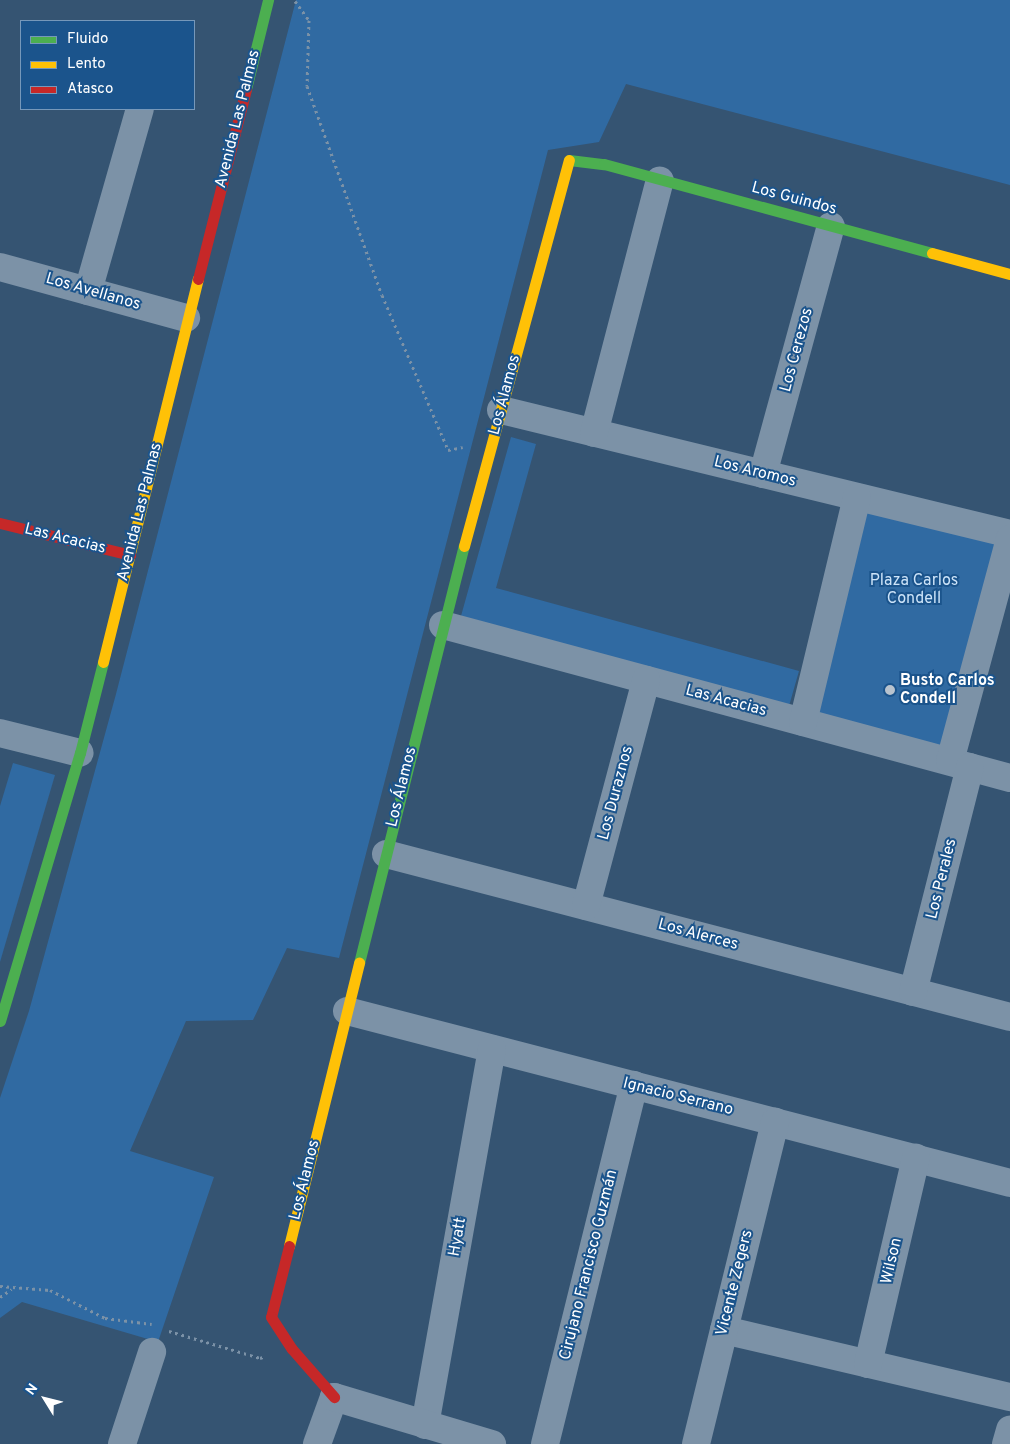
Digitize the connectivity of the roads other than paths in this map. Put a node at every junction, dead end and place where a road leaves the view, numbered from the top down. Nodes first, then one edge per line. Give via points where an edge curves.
1 (268, 0) edge
2 (140, 110) edge
3 (568, 160) joint
4 (660, 180) junction
5 (831, 226) junction
6 (0, 267) edge
7 (1010, 274) edge
8 (88, 291) junction
9 (186, 318) junction
10 (501, 410) junction
11 (594, 433) junction
12 (763, 474) junction
13 (857, 497) junction
14 (0, 523) edge
15 (1010, 534) edge
16 (1010, 539) edge
17 (130, 556) junction
18 (443, 625) junction
19 (646, 680) junction
20 (803, 722) junction
21 (0, 734) edge
22 (80, 753) junction
23 (960, 764) junction
24 (1010, 778) edge
25 (386, 854) junction
26 (586, 906) junction
27 (913, 992) junction
28 (347, 1011) junction
29 (1010, 1017) edge
30 (0, 1021) edge
31 (492, 1049) junction
32 (634, 1085) junction
33 (774, 1122) junction
34 (916, 1158) junction
35 (1010, 1183) edge
36 (724, 1330) junction
37 (158, 1336) road end
38 (868, 1364) junction
39 (334, 1397) junction
40 (1010, 1397) edge
41 (425, 1425) junction
42 (1010, 1430) edge
43 (122, 1444) edge
44 (317, 1444) edge
45 (492, 1444) edge
46 (545, 1444) edge
47 (696, 1444) edge
48 (1006, 1444) edge

1 - 9 street, Avenida Las Palmas
2 - 8 street
3 - 4 street, Los Guindos via 604,164
3 - 10 street, Los Álamos
4 - 5 street, Los Guindos
4 - 11 street
5 - 7 street, Los Guindos
5 - 12 street, Los Cerezos
6 - 8 street, Los Avellanos
8 - 9 street, Los Avellanos
9 - 17 street, Avenida Las Palmas
10 - 11 street, Los Aromos
10 - 18 street, Los Álamos
11 - 12 street, Los Aromos
12 - 13 street, Los Aromos
13 - 15 street, Los Aromos
13 - 20 street
14 - 17 street, Las Acacias
16 - 23 street, Los Perales
17 - 22 street, Avenida Las Palmas
18 - 19 street, Las Acacias
18 - 25 street, Los Álamos
19 - 20 street, Las Acacias
19 - 26 street, Los Duraznos
20 - 23 street, Las Acacias
21 - 22 street
22 - 30 street, Avenida Las Palmas
23 - 24 street, Las Acacias
23 - 27 street, Los Perales
25 - 26 street, Los Alerces
25 - 28 street, Los Álamos
26 - 27 street, Los Alerces
27 - 29 street, Los Alerces
28 - 31 street, Ignacio Serrano
28 - 39 street, Los Álamos via 270,1317 292,1349
31 - 32 street, Ignacio Serrano
31 - 41 street, Hyatt
32 - 33 street, Ignacio Serrano
32 - 46 street, Cirujano Francisco Guzmán
33 - 34 street, Ignacio Serrano
33 - 36 street, Vicente Zegers
34 - 35 street, Ignacio Serrano
34 - 38 street, Wilson
36 - 38 street
36 - 47 street, Vicente Zegers
37 - 43 street
38 - 40 street
39 - 41 street
39 - 44 street
41 - 45 street
42 - 48 street

